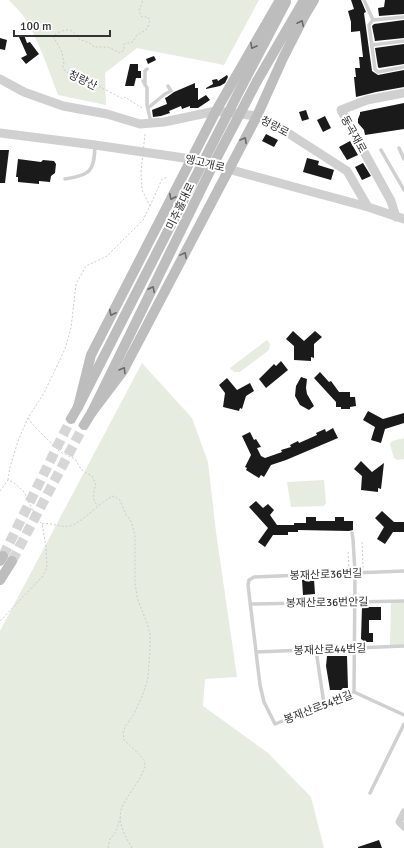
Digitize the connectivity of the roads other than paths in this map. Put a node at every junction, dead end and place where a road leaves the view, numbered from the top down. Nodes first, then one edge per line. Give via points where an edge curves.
1 (280, 0) edge
2 (286, 0) edge
3 (304, 0) edge
4 (314, 0) edge
5 (364, 0) edge
6 (404, 17) edge
7 (373, 20) junction
8 (404, 41) edge
9 (372, 45) junction
10 (404, 67) edge
11 (147, 69) dead end
12 (0, 79) edge
13 (168, 86) dead end
14 (404, 93) edge
15 (148, 108) junction
16 (216, 111) junction
17 (257, 116) junction
18 (148, 123) junction
19 (0, 133) edge
20 (94, 144) junction
21 (399, 148) dead end
22 (381, 150) dead end
23 (191, 159) junction
24 (404, 159) edge
25 (229, 169) junction
26 (65, 179) dead end
27 (404, 190) edge
28 (368, 207) junction
29 (400, 218) edge
30 (78, 407) junction
31 (92, 412) junction
32 (71, 419) tunnel mouth
33 (84, 425) tunnel mouth
34 (352, 533) dead end
35 (5, 559) tunnel mouth
36 (404, 571) edge
37 (355, 573) junction
38 (0, 580) edge
39 (404, 600) edge
40 (354, 602) junction
41 (250, 604) junction
42 (404, 646) edge
43 (354, 648) junction
44 (316, 650) junction
45 (256, 652) junction
46 (354, 692) junction
47 (324, 704) junction
48 (404, 715) edge
49 (404, 724) edge
50 (370, 793) dead end
51 (404, 812) edge
52 (404, 827) edge

1 -> 16 main road
2 - 30 main road, 미추홀대로, bridge
31 -> 3 main road, 미추홀대로, bridge via 214,164 257,81
17 -> 4 main road via 290,44
5 - 7 lane
6 - 7 lane
7 - 9 lane via 369,25
8 - 9 lane
9 - 10 lane via 375,69 378,72
11 - 15 lane via 144,83 147,88
12 - 18 street, 청량로 via 24,92 62,106 107,114 140,124
13 - 15 lane via 170,91
14 - 29 street, 동곡재로 via 367,100 340,110
15 - 18 lane
16 - 17 street, 청량로
16 - 18 street, 청량로
16 - 23 main road
25 -> 17 main road
17 - 28 street, 청량로 via 274,124 347,171
19 - 20 street, 앵고개로
20 - 23 street, 앵고개로
20 - 26 lane via 92,168 87,173
21 - 24 lane
22 - 27 lane
23 - 25 street, 앵고개로
23 -> 30 main road via 91,355
25 - 28 street, 앵고개로
31 -> 25 main road via 123,371
28 - 29 street, 앵고개로
30 - 32 main road, 미추홀대로
31 - 33 main road, 미추홀대로
34 - 37 lane
35 - 38 main road
36 - 37 lane, 봉재산로36번길
37 - 40 lane
37 - 41 lane, 봉재산로36번길 via 254,577 249,580 248,585
39 - 40 lane, 봉재산로36번안길
40 - 41 lane, 봉재산로36번안길
40 - 43 lane
41 - 45 lane
42 - 43 lane, 봉재산로44번길
43 - 44 lane, 봉재산로44번길
43 - 46 lane
44 - 45 lane, 봉재산로44번길
44 - 47 lane
45 - 47 lane, 봉재산로54번길 via 264,702 275,724
46 - 47 lane, 봉재산로54번길
46 - 48 lane, 봉재산로54번길
49 - 50 lane
51 - 52 street via 399,822

